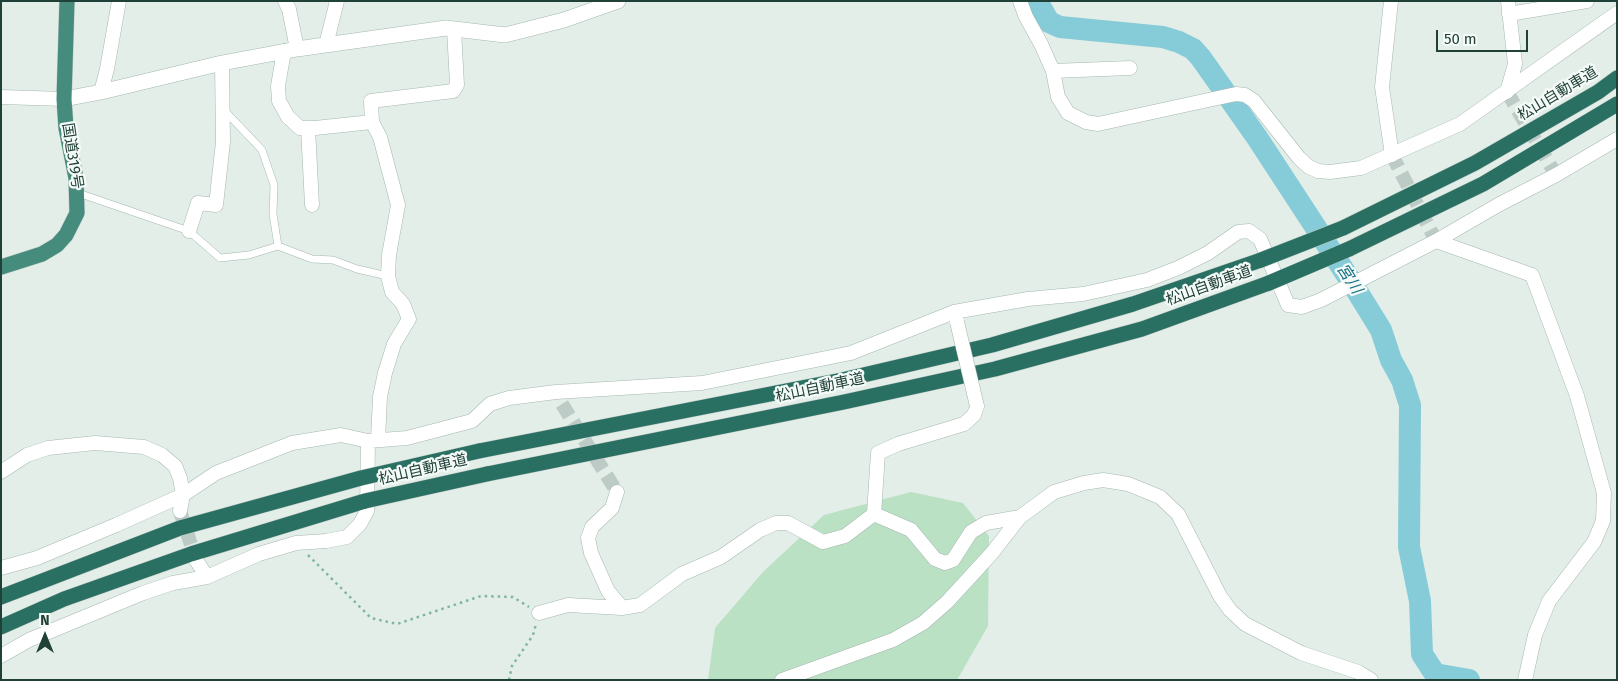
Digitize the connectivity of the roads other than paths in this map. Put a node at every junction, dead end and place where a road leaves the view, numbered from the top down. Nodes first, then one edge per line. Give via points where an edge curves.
1 (67, 1) edge
2 (119, 1) edge
3 (285, 1) edge
4 (337, 1) edge
5 (618, 1) edge
6 (1020, 1) edge
7 (1391, 1) edge
8 (1587, 1) edge
9 (1569, 3) edge
10 (1508, 8) edge
11 (1617, 13) edge
12 (454, 29) junction
13 (326, 45) junction
14 (290, 50) junction
15 (222, 63) junction
16 (1130, 68) dead end
17 (1053, 71) junction
18 (1617, 78) edge
19 (101, 92) junction
20 (1507, 92) junction
21 (1, 97) edge
22 (64, 99) junction
23 (1617, 104) edge
24 (223, 108) junction
25 (372, 122) junction
26 (308, 128) junction
27 (1617, 139) edge
28 (1392, 155) junction
29 (78, 193) junction
30 (312, 205) dead end
31 (189, 231) junction
32 (1436, 241) junction
33 (278, 246) junction
34 (1, 267) edge
35 (388, 276) junction
36 (955, 317) junction
37 (373, 440) junction
38 (1, 472) edge
39 (617, 492) dead end
40 (183, 495) junction
41 (180, 511) tunnel mouth
42 (874, 514) junction
43 (1020, 517) junction
44 (196, 560) tunnel mouth
45 (1, 568) edge
46 (207, 577) junction
47 (1, 597) edge
48 (622, 608) junction
49 (539, 613) road end
50 (1, 627) edge
51 (1, 656) edge
52 (782, 680) edge
53 (1371, 680) edge
54 (1525, 680) edge

1 - 22 highway, 国道319号
2 - 19 street
3 - 14 street via 289,9
4 - 13 street
5 - 12 street via 564,20 505,35
6 - 17 street
7 - 28 street via 1382,87
8 - 9 street
9 - 10 street
10 - 20 street via 1515,64
11 - 20 street
12 - 13 street
12 - 25 street via 457,85 453,91 371,101
13 - 14 street
14 - 15 street
14 - 26 street via 278,86 280,101 288,117 300,128
15 - 19 street
15 - 24 street
16 - 17 street
17 - 28 street via 1058,97 1068,113 1086,122 1098,124 1236,94 1254,101 1299,158 1318,171 1361,168
18 - 47 highway, 松山自動車道, bridge via 1475,163 1343,228 1134,304 992,345 842,380 479,451 361,478 180,528
19 - 22 street
20 - 28 street via 1460,124
21 - 22 street
22 - 29 highway, 国道319号
23 - 50 highway, 松山自動車道, bridge via 1483,184 1349,249 1142,329 995,368 844,402 365,502 182,557 64,599
24 - 31 street via 216,206 198,203
24 - 33 lane via 262,150 274,186 273,214
25 - 26 street
25 - 35 street via 380,137 398,205
26 - 30 street
27 - 32 street
29 - 31 lane
29 - 34 highway, 国道319号 via 77,213 57,245 42,254
31 - 33 lane via 220,258 249,255
32 - 36 street via 1322,300 1302,307 1288,305 1260,239 1249,231 1238,232 1208,253 1147,280 1083,294 1028,299
32 - 54 street via 1532,274 1577,396 1604,493 1603,521 1594,542 1550,601 1534,635
33 - 35 lane via 312,259 333,260
35 - 37 street via 392,292 403,304 409,319 394,344 385,373
36 - 37 street via 851,354 711,382 559,398 509,398 490,404 472,421 407,438
36 - 42 street, bridge via 978,406 964,424 878,453
37 - 40 street via 341,435 292,443 216,473
37 - 46 street via 368,511 347,537 296,543 259,554
38 - 40 street via 27,455 48,448 95,443 144,448 162,455 175,466
39 - 48 street via 612,508 592,527 588,538 591,554 608,591
40 - 41 street
40 - 45 street via 37,558
42 - 43 street via 911,530 935,559 945,564 953,560 971,532 986,523
42 - 48 street via 845,536 823,542 788,523 776,523 721,556 682,574 640,605
43 - 52 street via 954,595 923,623 892,640
43 - 53 street via 1054,492 1084,482 1103,480 1128,484 1160,497 1178,514 1220,596 1245,624 1301,653 1358,672
44 - 46 street
46 - 51 street via 143,593 29,640
48 - 49 street via 568,605

